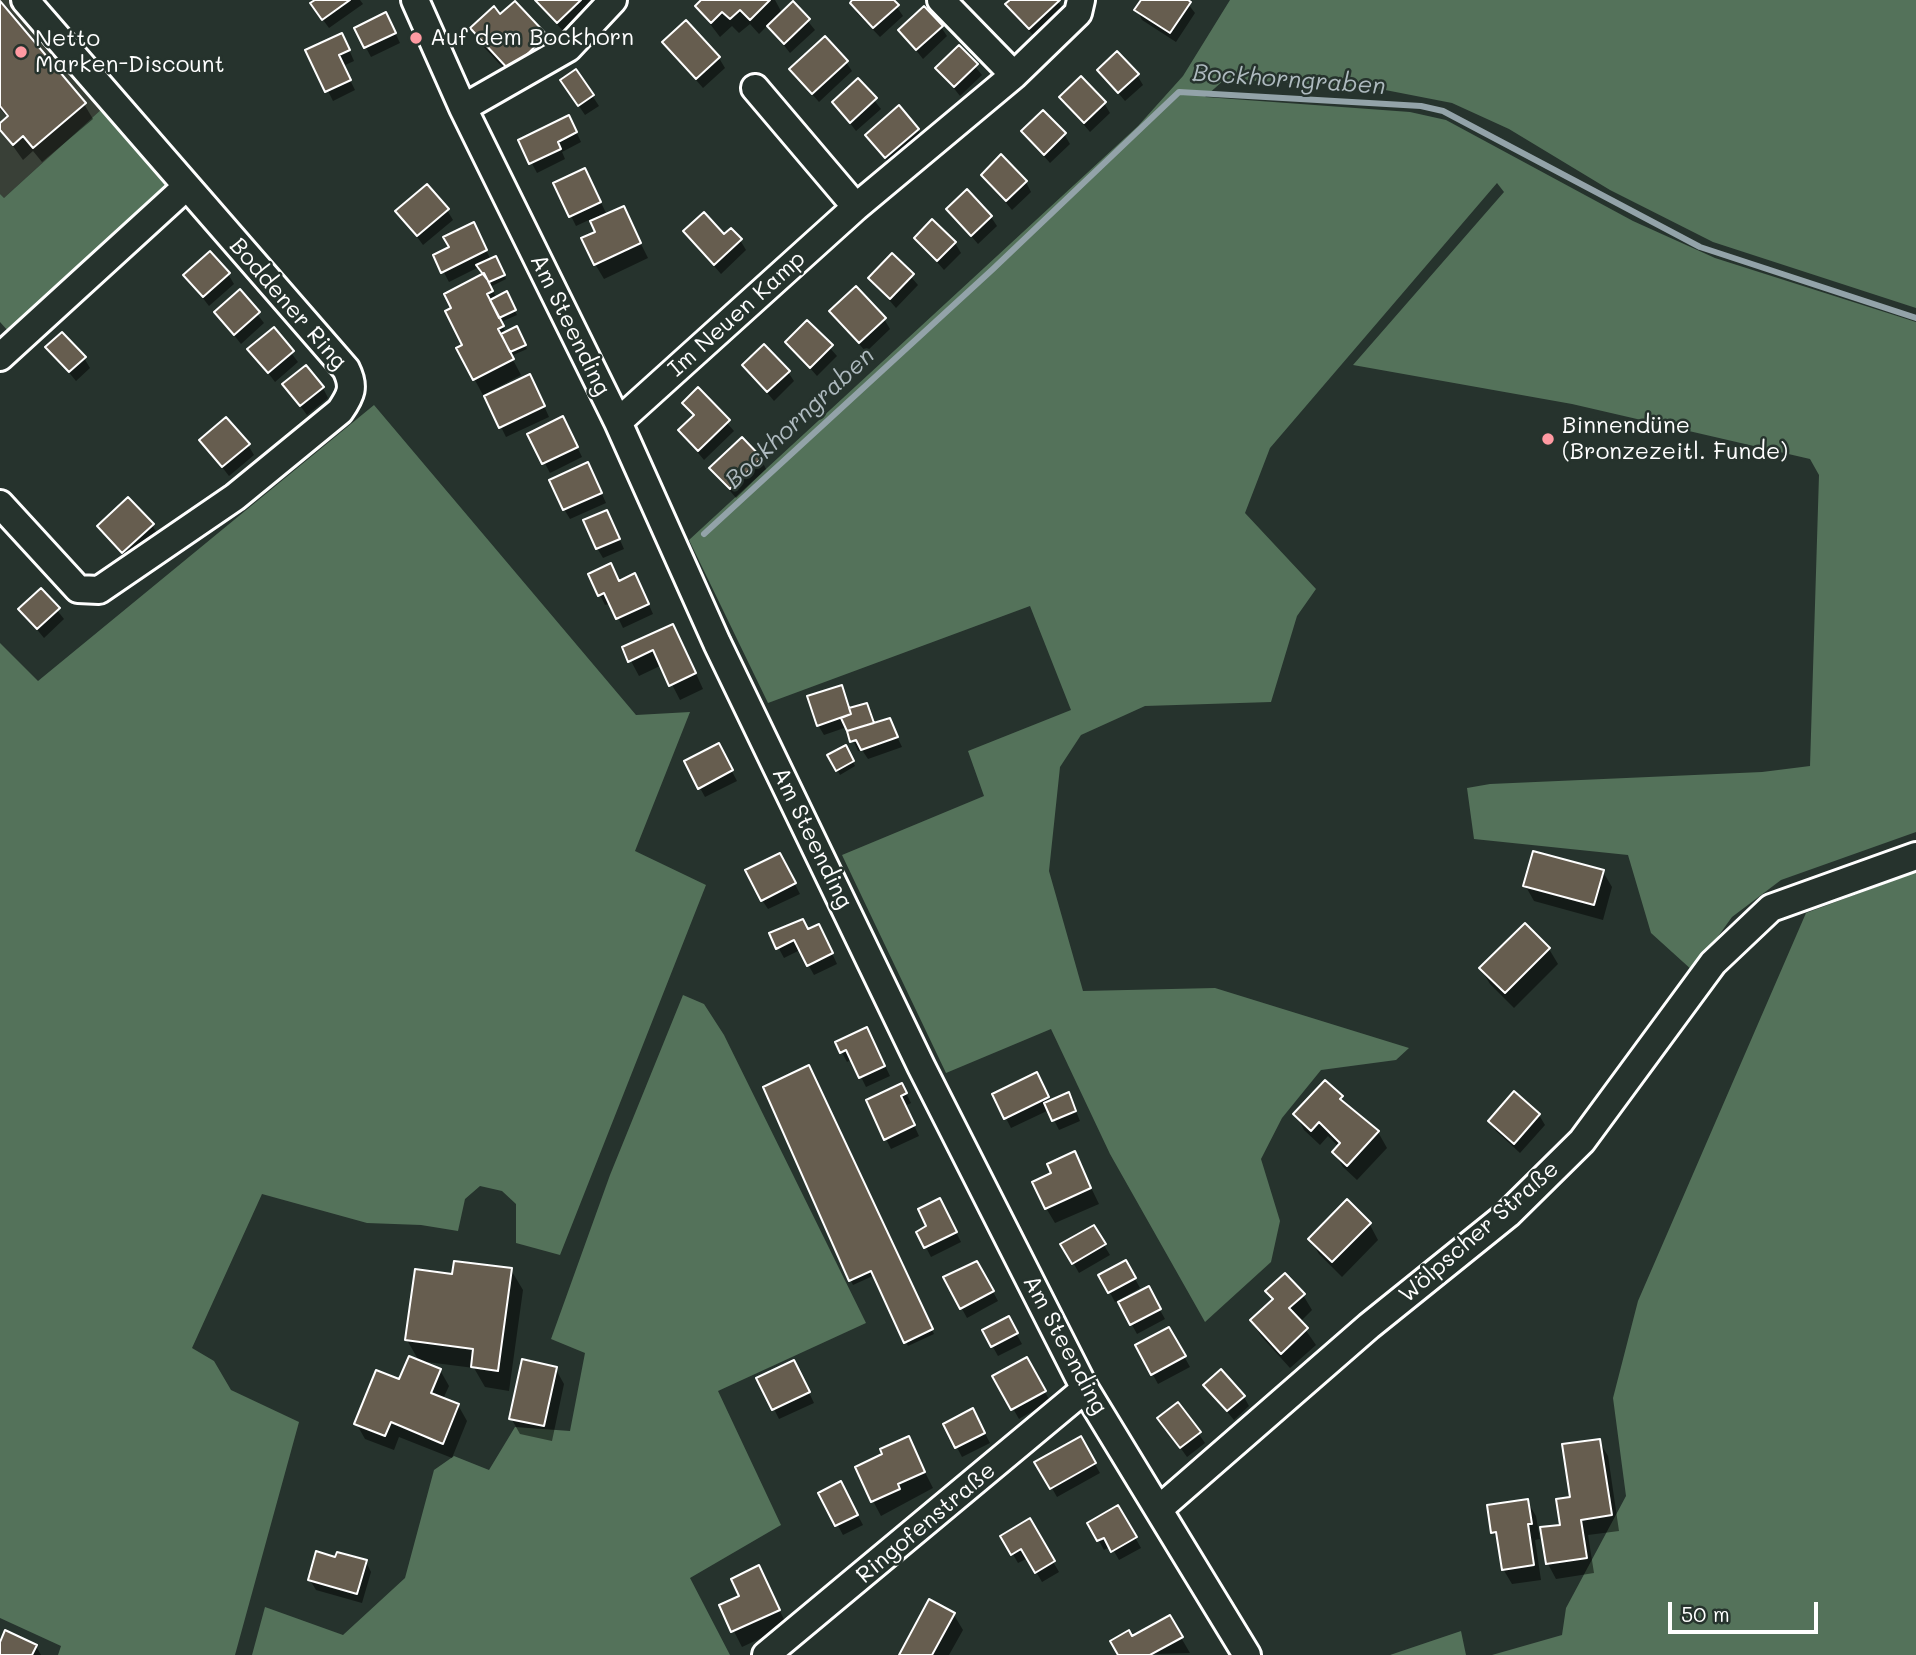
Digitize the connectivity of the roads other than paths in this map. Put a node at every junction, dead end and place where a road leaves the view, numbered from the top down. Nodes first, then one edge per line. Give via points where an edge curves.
1 (24, 0) edge
2 (415, 0) edge
3 (613, 0) edge
4 (941, 0) edge
5 (1081, 0) edge
6 (1014, 75) junction
7 (755, 88) dead end
8 (463, 108) junction
9 (186, 187) junction
10 (856, 206) junction
11 (0, 357) edge
12 (618, 422) junction
13 (0, 504) edge
14 (1916, 856) edge
15 (1085, 1389) junction
16 (1159, 1509) junction
17 (766, 1655) edge
18 (1247, 1655) edge

1 - 9 street, Boddener Ring
2 - 8 street, Am Steending
3 - 8 street via 568,48
4 - 6 street
5 - 6 street, Im Neuen Kamp via 1078,13
6 - 10 street, Im Neuen Kamp
7 - 10 street
8 - 12 street, Am Steending
9 - 11 street
9 - 13 street, Boddener Ring via 346,369 352,381 351,395 340,411 235,497 99,590 78,589
10 - 12 street, Im Neuen Kamp
12 - 15 street, Am Steending via 717,643 921,1066
14 - 16 street, Wölpscher Straße via 1771,908 1713,963 1582,1141 1526,1195
15 - 16 street, Am Steending
15 - 17 street, Ringofenstraße
16 - 18 street, Am Steending

